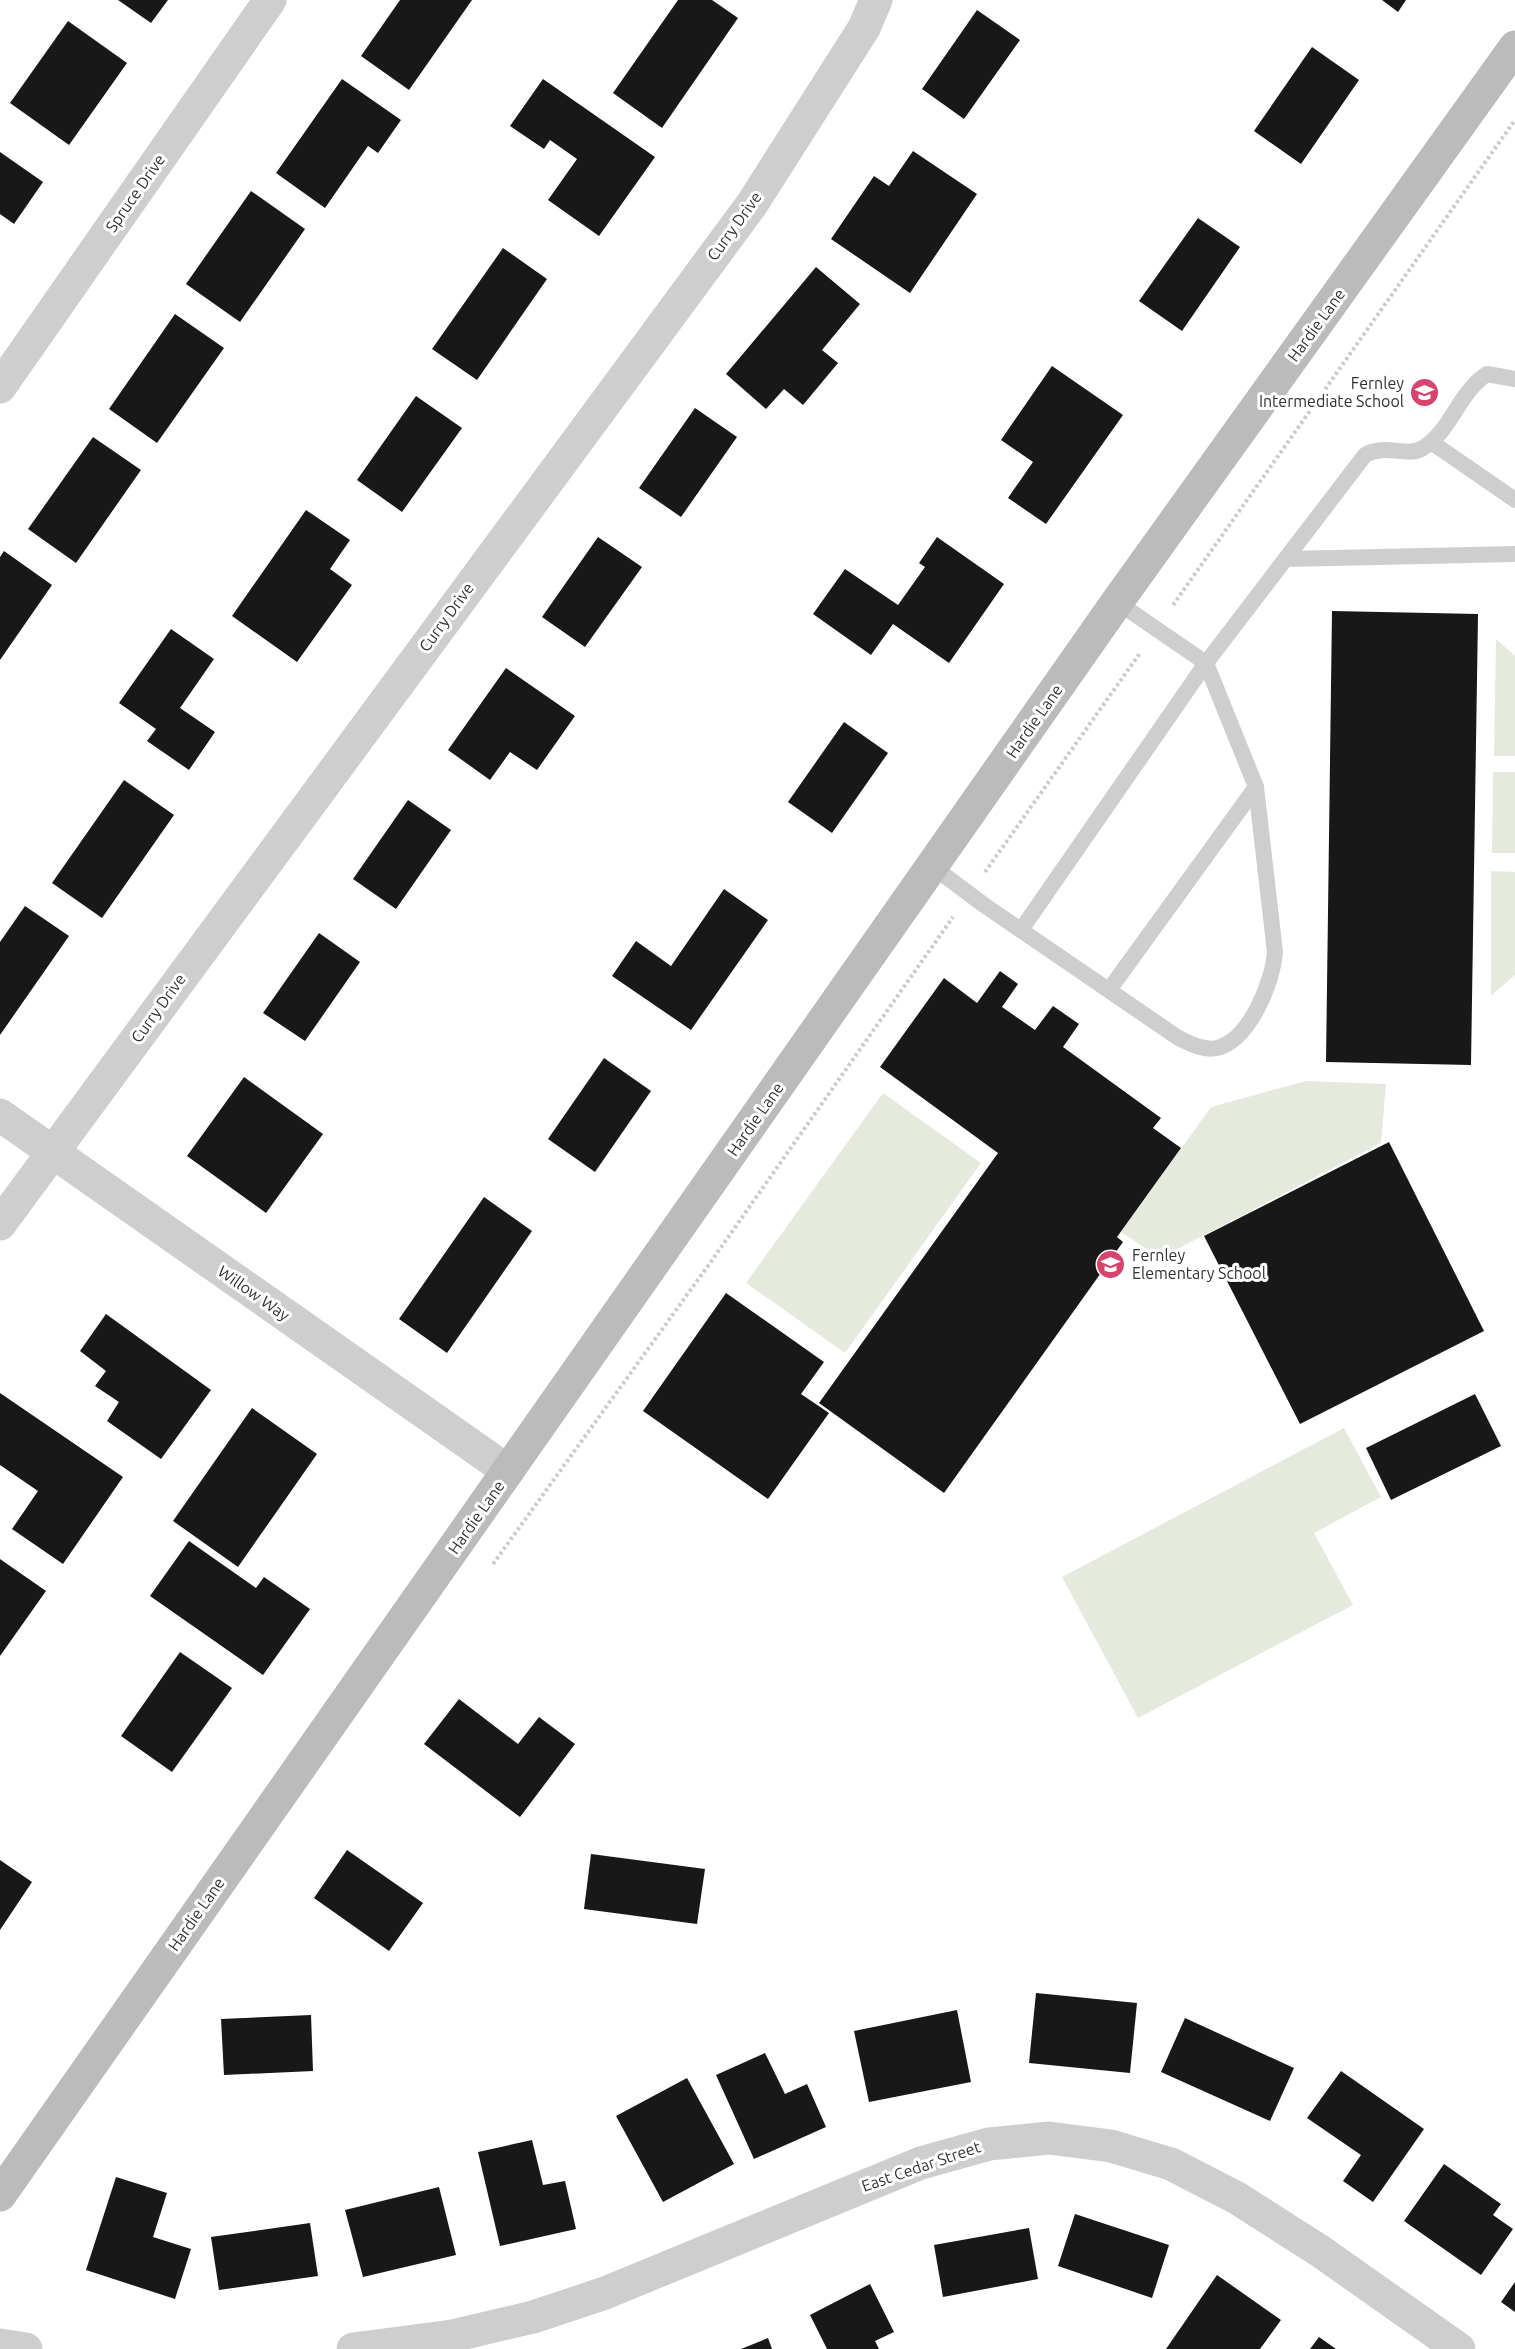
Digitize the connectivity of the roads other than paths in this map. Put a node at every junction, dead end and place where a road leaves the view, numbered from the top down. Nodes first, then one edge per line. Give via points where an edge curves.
1 (270, 0) edge
2 (876, 0) edge
3 (1515, 47) edge
4 (1515, 379) edge
5 (0, 387) edge
6 (1431, 442) junction
7 (1515, 500) edge
8 (1515, 554) edge
9 (1286, 559) junction
10 (1117, 602) junction
11 (1206, 663) junction
12 (1256, 787) junction
13 (932, 866) junction
14 (1021, 930) junction
15 (1109, 990) junction
16 (0, 1115) edge
17 (52, 1151) junction
18 (0, 1224) edge
19 (508, 1472) junction
20 (0, 2195) edge
21 (0, 2345) edge
22 (26, 2349) edge
23 (353, 2349) edge
24 (1459, 2349) edge

1 - 5 street, Spruce Drive
2 - 17 street, Curry Drive via 864,27 752,204
3 - 10 street, Hardie Lane
4 - 6 lane via 1487,374 1476,381
6 - 7 lane
6 - 9 lane via 1421,450 1375,449 1365,455
8 - 9 lane
9 - 11 lane
10 - 11 lane
10 - 13 street, Hardie Lane
11 - 12 lane
11 - 14 lane
12 - 15 lane
12 - 15 lane via 1275,952 1274,973 1244,1028 1229,1044 1215,1049 1197,1046 1177,1037
13 - 14 lane
13 - 19 street, Hardie Lane
14 - 15 lane
16 - 17 street, Willow Way
17 - 18 street, Curry Drive
17 - 19 street, Willow Way
19 - 20 street, Hardie Lane
21 - 22 street
23 - 24 street, East Cedar Street via 452,2336 533,2317 605,2293 921,2163 989,2144 1049,2138 1111,2146 1171,2164 1237,2198 1320,2251

